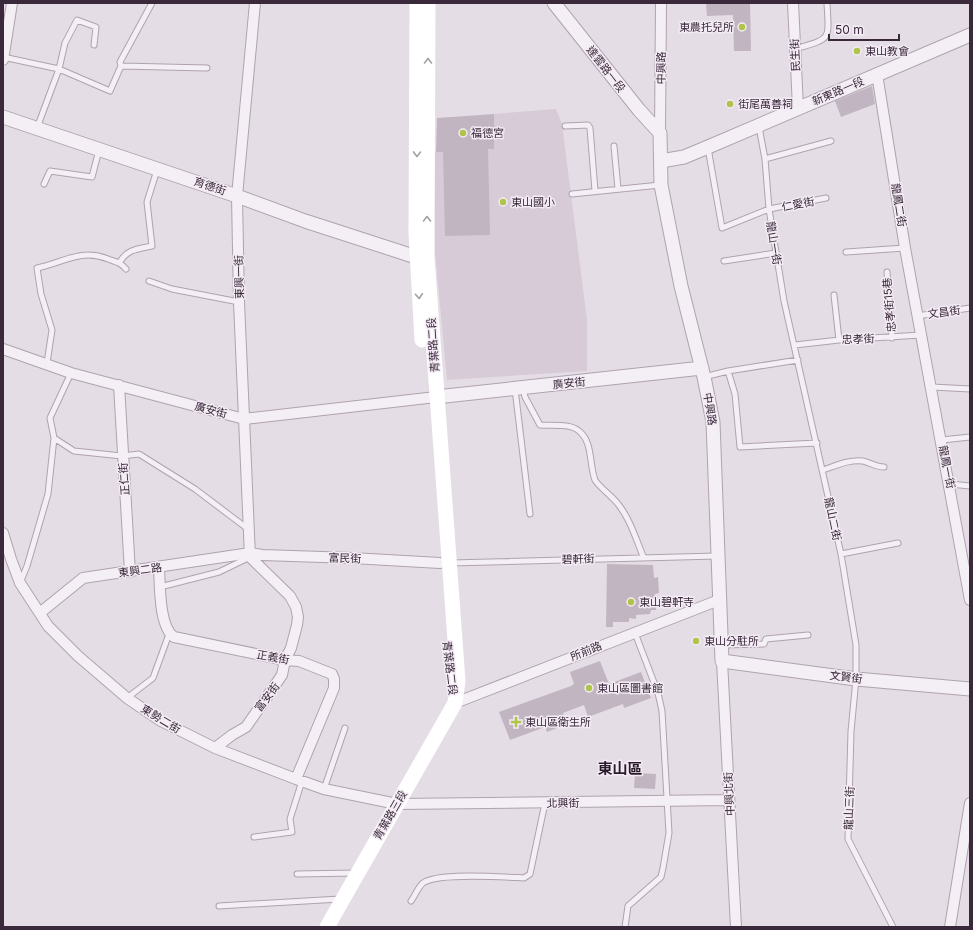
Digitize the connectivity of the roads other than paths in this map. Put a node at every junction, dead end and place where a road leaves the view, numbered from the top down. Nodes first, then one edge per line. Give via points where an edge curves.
1 (12, 3) edge
2 (152, 3) edge
3 (255, 3) edge
4 (417, 3) edge
5 (428, 3) edge
6 (554, 3) edge
7 (661, 3) edge
8 (793, 3) edge
9 (827, 3) edge
10 (970, 35) edge
11 (94, 45) dead end
12 (794, 50) junction
13 (3, 59) edge
14 (121, 66) junction
15 (207, 68) dead end
16 (60, 69) junction
17 (877, 74) junction
18 (798, 108) junction
19 (3, 117) edge
20 (759, 124) junction
21 (565, 126) dead end
22 (37, 129) junction
23 (660, 133) junction
24 (831, 141) dead end
25 (614, 146) dead end
26 (708, 147) junction
27 (100, 149) junction
28 (765, 159) junction
29 (661, 161) junction
30 (157, 169) junction
31 (44, 184) dead end
32 (661, 185) junction
33 (618, 189) junction
34 (595, 191) junction
35 (572, 194) dead end
36 (237, 196) junction
37 (826, 198) dead end
38 (769, 209) junction
39 (905, 248) junction
40 (846, 252) dead end
41 (776, 253) junction
42 (422, 257) junction
43 (724, 261) dead end
44 (120, 262) junction
45 (126, 270) dead end
46 (887, 272) dead end
47 (149, 281) dead end
48 (834, 295) dead end
49 (239, 302) junction
50 (970, 308) edge
51 (917, 316) junction
52 (922, 335) junction
53 (892, 338) junction
54 (839, 340) junction
55 (795, 345) junction
56 (3, 349) edge
57 (798, 360) junction
58 (47, 363) junction
59 (728, 371) junction
60 (703, 372) junction
61 (71, 373) junction
62 (119, 386) junction
63 (932, 387) junction
64 (519, 388) junction
65 (970, 389) edge
66 (431, 398) junction
67 (244, 419) junction
68 (970, 437) edge
69 (54, 438) junction
70 (942, 440) junction
71 (817, 444) junction
72 (122, 456) junction
73 (884, 467) dead end
74 (823, 470) junction
75 (950, 484) junction
76 (970, 486) edge
77 (530, 514) dead end
78 (248, 529) junction
79 (3, 533) edge
80 (898, 543) dead end
81 (841, 554) junction
82 (250, 555) junction
83 (643, 556) junction
84 (717, 556) junction
85 (445, 563) junction
86 (159, 568) junction
87 (130, 572) junction
88 (20, 583) junction
89 (160, 587) junction
90 (719, 600) junction
91 (970, 600) edge
92 (40, 612) junction
93 (635, 632) junction
94 (169, 634) junction
95 (808, 635) dead end
96 (722, 645) junction
97 (285, 660) junction
98 (722, 661) junction
99 (856, 679) junction
100 (970, 689) edge
101 (127, 698) junction
102 (455, 704) junction
103 (345, 728) dead end
104 (215, 748) junction
105 (299, 780) junction
106 (324, 789) junction
107 (729, 800) junction
108 (668, 801) junction
109 (545, 803) junction
110 (970, 803) edge
111 (397, 804) junction
112 (254, 837) dead end
113 (297, 874) dead end
114 (357, 874) junction
115 (343, 898) junction
116 (412, 902) dead end
117 (219, 906) dead end
118 (327, 927) edge
119 (625, 927) edge
120 (736, 927) edge
121 (893, 927) edge
122 (950, 927) edge

1 - 13 street
2 - 14 lane via 120,62
3 - 36 street, 東興一街
4 -> 42 main road, 青葉路二段
42 -> 5 main road, 青葉路二段
6 - 23 street, 達雲路一段
7 - 23 street, 中興路
8 - 12 street, 民生街
9 - 12 lane via 826,38
10 - 17 street, 新東路一段
11 - 16 lane via 96,27 77,20 65,43
12 - 18 street, 民生街
13 - 16 lane
14 - 15 lane
14 - 16 lane via 110,91
16 - 22 lane
17 - 18 street, 新東路一段
17 - 39 street, 龍鳳二街
18 - 20 street, 新東路一段
19 - 22 street, 育德街
20 - 26 street, 新東路一段
20 - 28 lane, 龍山一街
21 - 34 lane via 588,125 590,128
22 - 27 street, 育德街
23 - 29 street, 中興路
24 - 28 lane
25 - 33 lane
26 - 29 street, 新東路一段 via 684,157
26 - 38 lane, 仁愛街 via 722,228
27 - 30 street, 育德街
27 - 31 lane via 92,177 50,171
28 - 38 lane, 龍山一街
29 - 32 street, 中興路
30 - 36 street, 育德街
30 - 44 lane via 148,202 152,246 132,250 125,254
32 - 33 lane
32 - 60 street, 中興路 via 681,286
33 - 34 lane
34 - 35 lane
36 - 42 street, 育德街 via 305,222
36 - 49 street, 東興一街
37 - 38 lane, 仁愛街
38 - 41 lane, 龍山一街
39 - 40 lane
39 - 51 street, 龍鳳二街
41 - 43 lane
41 - 55 lane, 龍山一街
42 - 66 main road, 青葉路二段
44 - 45 lane
44 - 58 lane via 100,255 82,254 37,268 41,294 52,330
46 - 53 lane, 忠孝街15巷
47 - 49 lane via 172,289
48 - 54 lane
49 - 67 street, 東興一街
50 - 51 lane, 文昌街
51 - 52 street, 龍鳳二街
52 - 53 lane, 忠孝街
52 - 63 street, 龍鳳一街
53 - 54 lane, 忠孝街
54 - 55 lane, 忠孝街
55 - 57 lane, 龍山一街
56 - 58 street, 廣安街
57 - 59 lane
57 - 71 lane, 龍山二街
58 - 61 street, 廣安街
59 - 60 lane
59 - 71 lane via 735,394 740,447
60 - 64 street, 廣安街
60 - 84 street, 中興路 via 713,422
61 - 62 street, 廣安街
61 - 69 lane via 50,418
62 - 67 street, 廣安街
62 - 72 street, 正仁街
63 - 65 lane
63 - 70 street, 龍鳳一街
64 - 66 street, 廣安街
64 - 77 lane
64 - 83 lane via 540,425 568,426 584,436 595,481 619,505
66 - 67 street, 廣安街
66 - 85 main road, 青葉路二段
67 - 78 street, 東興一街
68 - 70 lane
69 - 72 lane via 74,451
69 - 88 lane via 48,494
70 - 75 street, 龍鳳一街
71 - 74 lane, 龍山二街
72 - 78 lane via 139,454 195,489
72 - 87 street, 正仁街
73 - 74 lane via 876,467 862,461 845,462
74 - 81 lane, 龍山二街
75 - 76 lane
75 - 91 street, 龍鳳一街
78 - 82 street, 東興一街
79 - 88 street, 東勢二街
80 - 81 lane
81 - 99 lane, 龍山二街 via 856,645
82 - 85 street, 富民街
82 - 86 street, 東興二路
82 - 89 lane via 219,572
82 - 97 street, 富安街 via 280,584 296,607 297,625
83 - 84 lane, 碧軒街
83 - 85 lane, 碧軒街
84 - 90 street, 中興路
85 - 102 main road, 青葉路二段 via 458,681
86 - 87 street, 東興二路
86 - 89 street
87 - 92 street, 東興二路 via 83,578
88 - 92 street, 東勢二街
89 - 94 street via 164,621
90 - 93 street, 所前路
90 - 96 street, 中興路
92 - 101 street, 東勢二街 via 48,626 78,656
93 - 102 street, 所前路
93 - 108 lane via 658,693 662,711
94 - 97 street, 正義街 via 174,638
94 - 101 lane via 153,678
95 - 96 lane via 766,639 764,644
96 - 98 street, 中興路
97 - 104 street, 富安街 via 282,676 246,727
97 - 105 street, 正義街 via 299,662 332,674 334,679 334,688
98 - 99 street, 文賢街
98 - 107 street, 中興北街
99 - 100 street, 文賢街
99 - 121 lane, 龍山三街 via 851,731 848,839
101 - 104 street, 東勢二街 via 161,721
102 - 111 main road, 青葉路三段
103 - 106 lane
104 - 105 street, 東勢二街
105 - 106 street, 東勢二街
105 - 112 lane via 290,819 292,832
106 - 111 street, 東勢二街
107 - 108 street, 北興街
107 - 120 street, 中興北街
108 - 109 street, 北興街
108 - 119 lane via 669,833 661,878 628,906
109 - 111 street, 北興街
109 - 116 lane via 530,874 524,878 476,876 431,879 422,884
110 - 122 street
111 - 114 main road, 青葉路三段
113 - 114 lane
114 - 115 main road, 青葉路三段
115 - 117 lane
115 - 118 main road, 青葉路三段

